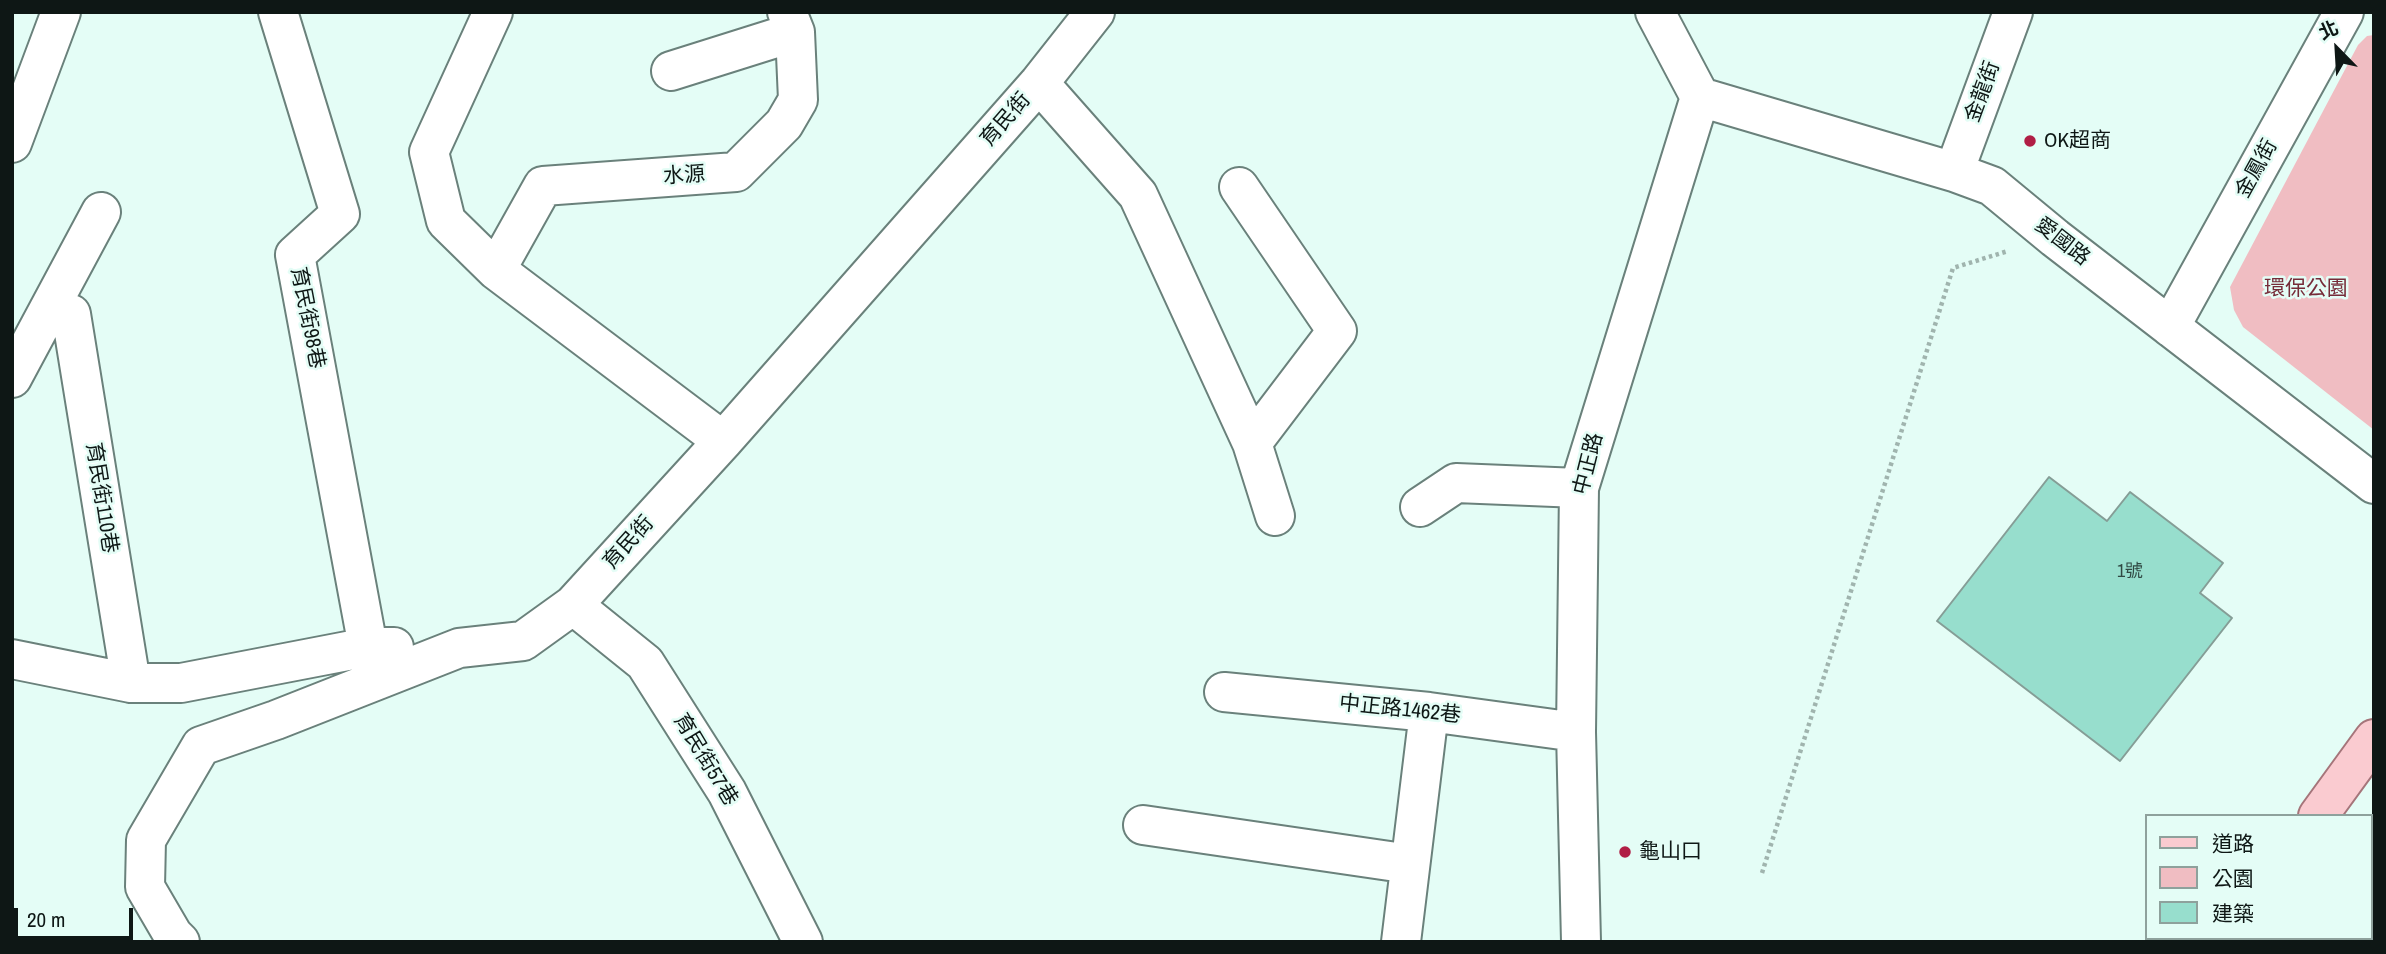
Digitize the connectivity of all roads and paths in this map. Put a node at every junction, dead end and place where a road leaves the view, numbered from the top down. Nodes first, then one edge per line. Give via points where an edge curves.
1 (61, 12) edge
2 (278, 12) edge
3 (493, 12) edge
4 (1096, 12) edge
5 (1655, 12) edge
6 (2013, 12) edge
7 (2344, 12) edge
8 (791, 22) edge
9 (671, 71) dead end
10 (1039, 83) junction
11 (1700, 97) junction
12 (12, 144) edge
13 (1954, 172) junction
14 (1239, 187) dead end
15 (101, 212) dead end
16 (2055, 237) junction
17 (496, 270) junction
18 (71, 314) dead end
19 (2170, 327) junction
20 (12, 378) edge
21 (723, 441) junction
22 (1252, 443) junction
23 (2374, 484) edge
24 (1579, 488) junction
25 (1420, 507) dead end
26 (1275, 516) dead end
27 (573, 605) junction
28 (368, 648) junction
29 (459, 648) junction
30 (12, 659) edge
31 (131, 683) junction
32 (1224, 692) dead end
33 (1429, 712) junction
34 (1576, 732) junction
35 (2374, 738) edge
36 (2319, 814) edge
37 (1143, 825) dead end
38 (1410, 864) junction
39 (1762, 873) dead end
40 (180, 942) edge
41 (803, 942) edge
42 (1401, 942) edge
43 (1581, 942) edge

1 - 12 street
2 - 28 street, 育民街98巷 via 340,214 295,255
3 - 17 street via 429,152 446,221
4 - 10 street, 育民街
5 - 11 street
6 - 13 street, 金龍街
7 - 19 street, 金鳳街
8 - 9 street
8 - 17 street, 水源 via 798,100 784,124 736,172 542,186
10 - 21 street, 育民街
10 - 22 street via 1138,195
11 - 13 street, 愛國路
11 - 24 street, 中正路
13 - 16 street, 愛國路 via 1992,186
14 - 22 street via 1337,331
15 - 20 street
16 - 19 street, 愛國路
16 - 39 path via 1953,268
17 - 21 street
18 - 31 street, 育民街110巷
19 - 23 street, 愛國路
21 - 27 street, 育民街
22 - 26 street
24 - 25 street via 1456,483
24 - 34 street, 中正路
27 - 29 street, 育民街 via 523,641
27 - 41 street, 育民街57巷 via 645,663 727,792
28 - 29 street
28 - 31 street via 181,683
29 - 40 street, 育民街 via 201,747 146,840 145,887
30 - 31 street
32 - 33 street, 中正路1462巷
33 - 34 street, 中正路1462巷
33 - 38 street
34 - 43 street, 中正路
35 - 36 main road
37 - 38 street
38 - 42 street

